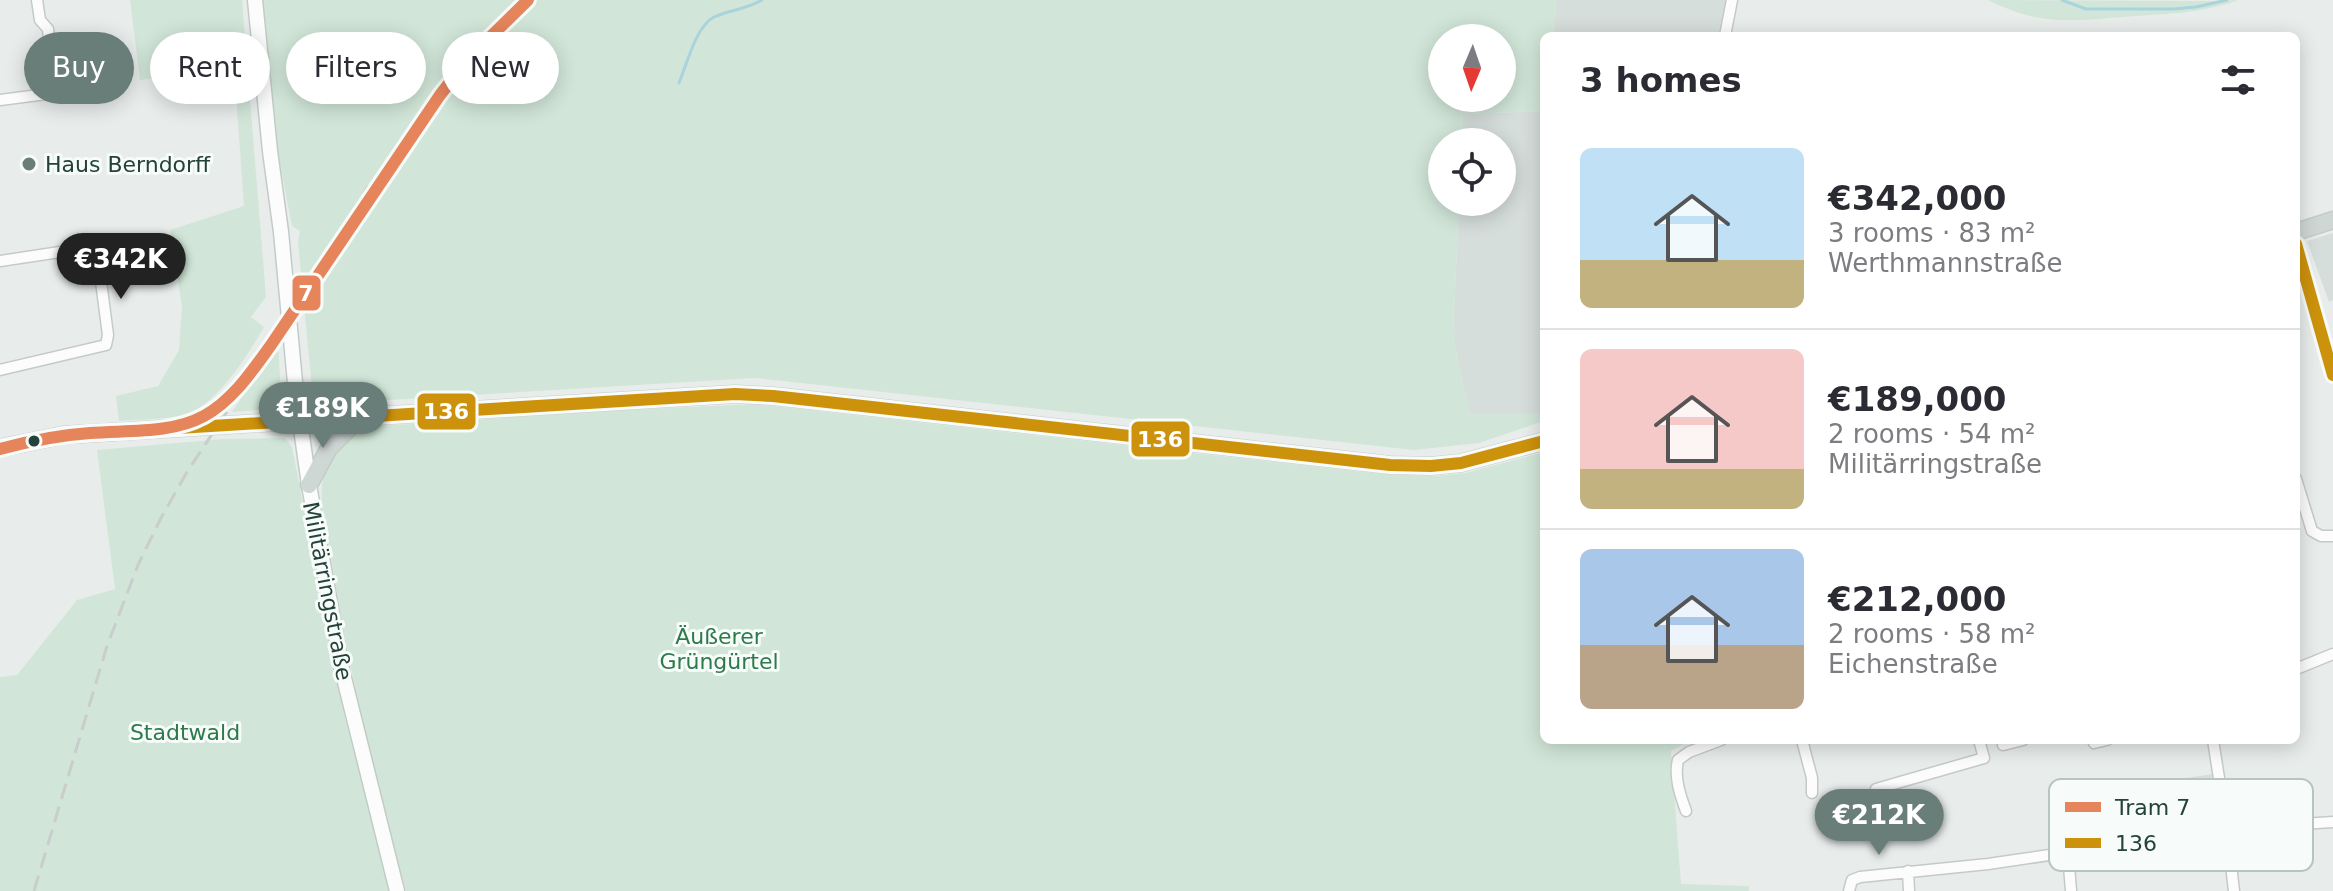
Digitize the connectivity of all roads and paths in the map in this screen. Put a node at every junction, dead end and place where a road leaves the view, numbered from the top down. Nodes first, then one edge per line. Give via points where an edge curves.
1 (37, 0) edge
2 (255, 0) edge
3 (1732, 0) edge
4 (48, 32) edge
5 (1726, 32) edge
6 (24, 97) edge
7 (0, 100) edge
8 (2333, 220) edge
9 (2300, 231) edge
10 (2300, 258) edge
11 (0, 261) edge
12 (0, 370) edge
13 (2333, 375) edge
14 (361, 416) junction
15 (299, 420) junction
16 (1540, 442) edge
17 (0, 448) edge
18 (309, 485) junction
19 (2300, 492) edge
20 (2333, 536) edge
21 (2333, 654) edge
22 (2300, 667) edge
23 (1710, 744) edge
24 (1804, 744) edge
25 (1980, 744) edge
26 (2007, 744) edge
27 (2214, 744) edge
28 (2003, 745) dead end
29 (2219, 779) edge
30 (1876, 789) dead end
31 (1812, 793) dead end
32 (1686, 811) dead end
33 (2333, 822) edge
34 (2313, 823) edge
35 (2049, 856) edge
36 (1908, 871) junction
37 (2069, 871) edge
38 (2232, 871) edge
39 (1850, 885) edge
40 (397, 891) edge
41 (1909, 891) edge
42 (2071, 891) edge
43 (2234, 891) edge

1 - 4 street
2 - 15 main road, Militärringstraße
3 - 5 street
6 - 7 street
8 - 9 main road
10 - 13 main road
11 - 12 street via 93,247 108,335 106,345
14 - 15 main road
14 - 16 main road via 735,394 1390,465 1461,463
14 - 18 main road via 329,448
15 - 17 main road via 64,435
15 - 18 main road, Militärringstraße
18 - 40 main road, Militärringstraße via 345,682
19 - 20 street via 2312,531
21 - 22 street
23 - 32 street via 1678,760
24 - 31 street
25 - 30 street via 1984,758
26 - 28 street
27 - 29 street
33 - 34 street
35 - 36 street
36 - 39 street
36 - 41 street
37 - 42 street
38 - 43 street

